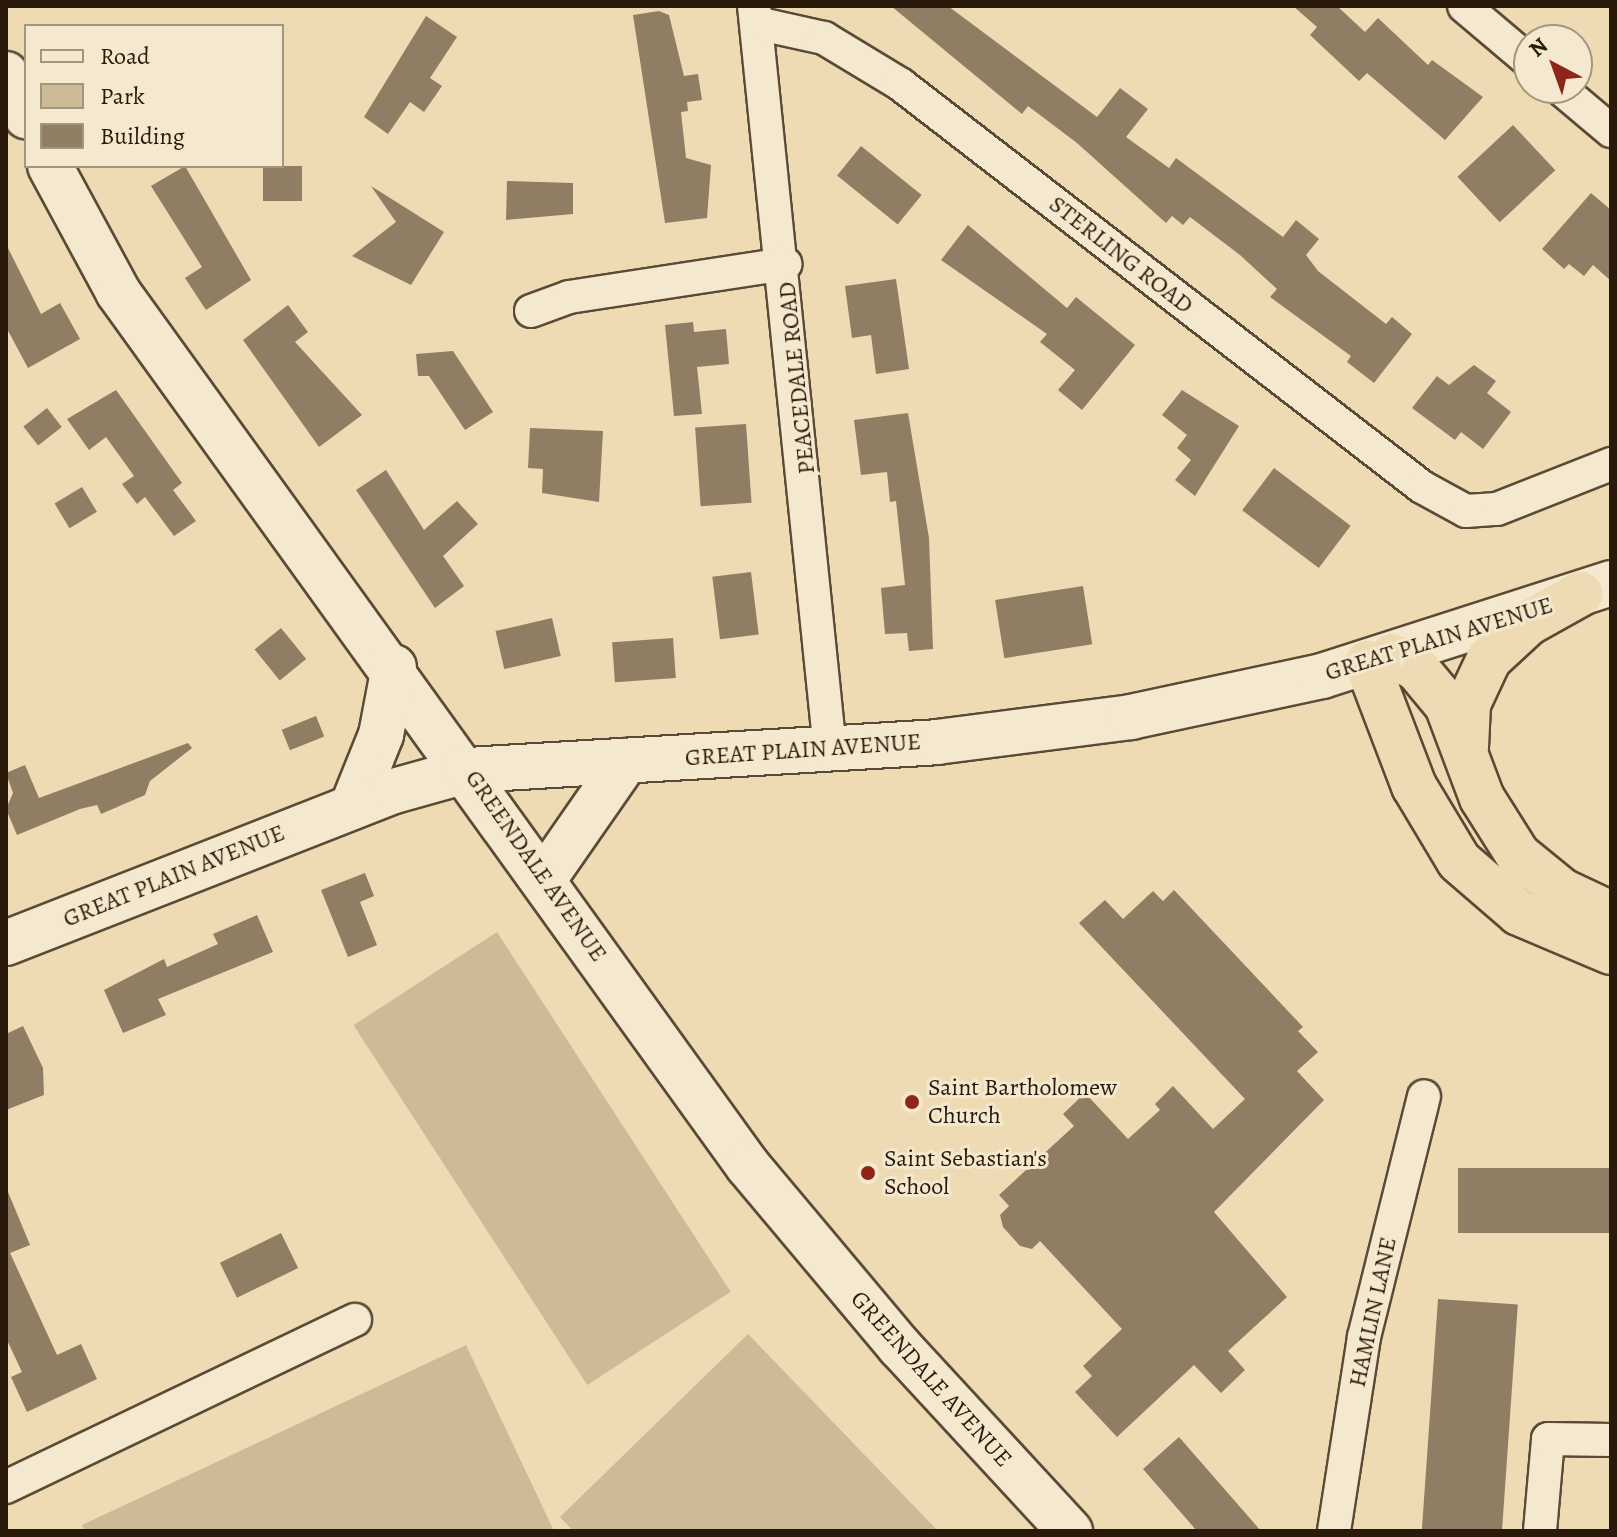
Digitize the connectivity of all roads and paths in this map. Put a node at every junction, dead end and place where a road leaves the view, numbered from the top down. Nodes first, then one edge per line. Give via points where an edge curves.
1 (1464, 6) edge
2 (755, 15) edge
3 (1513, 47) edge
4 (6, 74) edge
5 (1579, 104) edge
6 (24, 112) edge
7 (1611, 131) edge
8 (51, 168) edge
9 (785, 264) junction
10 (531, 311) dead end
11 (1611, 464) edge
12 (1596, 588) edge
13 (1380, 660) junction
14 (394, 667) junction
15 (830, 750) junction
16 (626, 761) junction
17 (469, 770) junction
18 (1473, 776) junction
19 (352, 807) junction
20 (544, 879) junction
21 (1611, 914) edge
22 (6, 943) edge
23 (1611, 952) edge
24 (1424, 1096) dead end
25 (355, 1320) dead end
26 (1611, 1440) edge
27 (6, 1487) edge
28 (1070, 1531) edge
29 (1334, 1531) edge
30 (1540, 1531) edge

1 - 3 street
2 - 9 street, PEACEDALE ROAD
2 - 11 street, STERLING ROAD via 824,38 900,84 1422,487 1474,510 1497,509
4 - 6 main road
5 - 7 street
8 - 14 main road, GREENDALE AVENUE via 118,292
9 - 10 street via 569,297
9 - 15 street, PEACEDALE ROAD
12 - 13 main road, GREAT PLAIN AVENUE
12 - 18 highway via 1528,623 1489,659 1465,718
13 - 15 main road, GREAT PLAIN AVENUE via 1131,717
13 - 18 highway via 1417,669 1447,705
13 - 23 highway via 1414,786 1459,861 1528,918
14 - 17 main road, GREENDALE AVENUE
14 - 19 main road via 381,735
15 - 16 main road, GREAT PLAIN AVENUE
16 - 17 main road, GREAT PLAIN AVENUE
16 - 20 main road
17 - 19 main road, GREAT PLAIN AVENUE
17 - 20 main road, GREENDALE AVENUE
18 - 21 highway via 1503,837 1531,869
19 - 22 main road, GREAT PLAIN AVENUE
20 - 28 main road, GREENDALE AVENUE via 748,1166 900,1347
24 - 29 street, HAMLIN LANE via 1364,1337
25 - 27 street
26 - 30 street via 1548,1439

